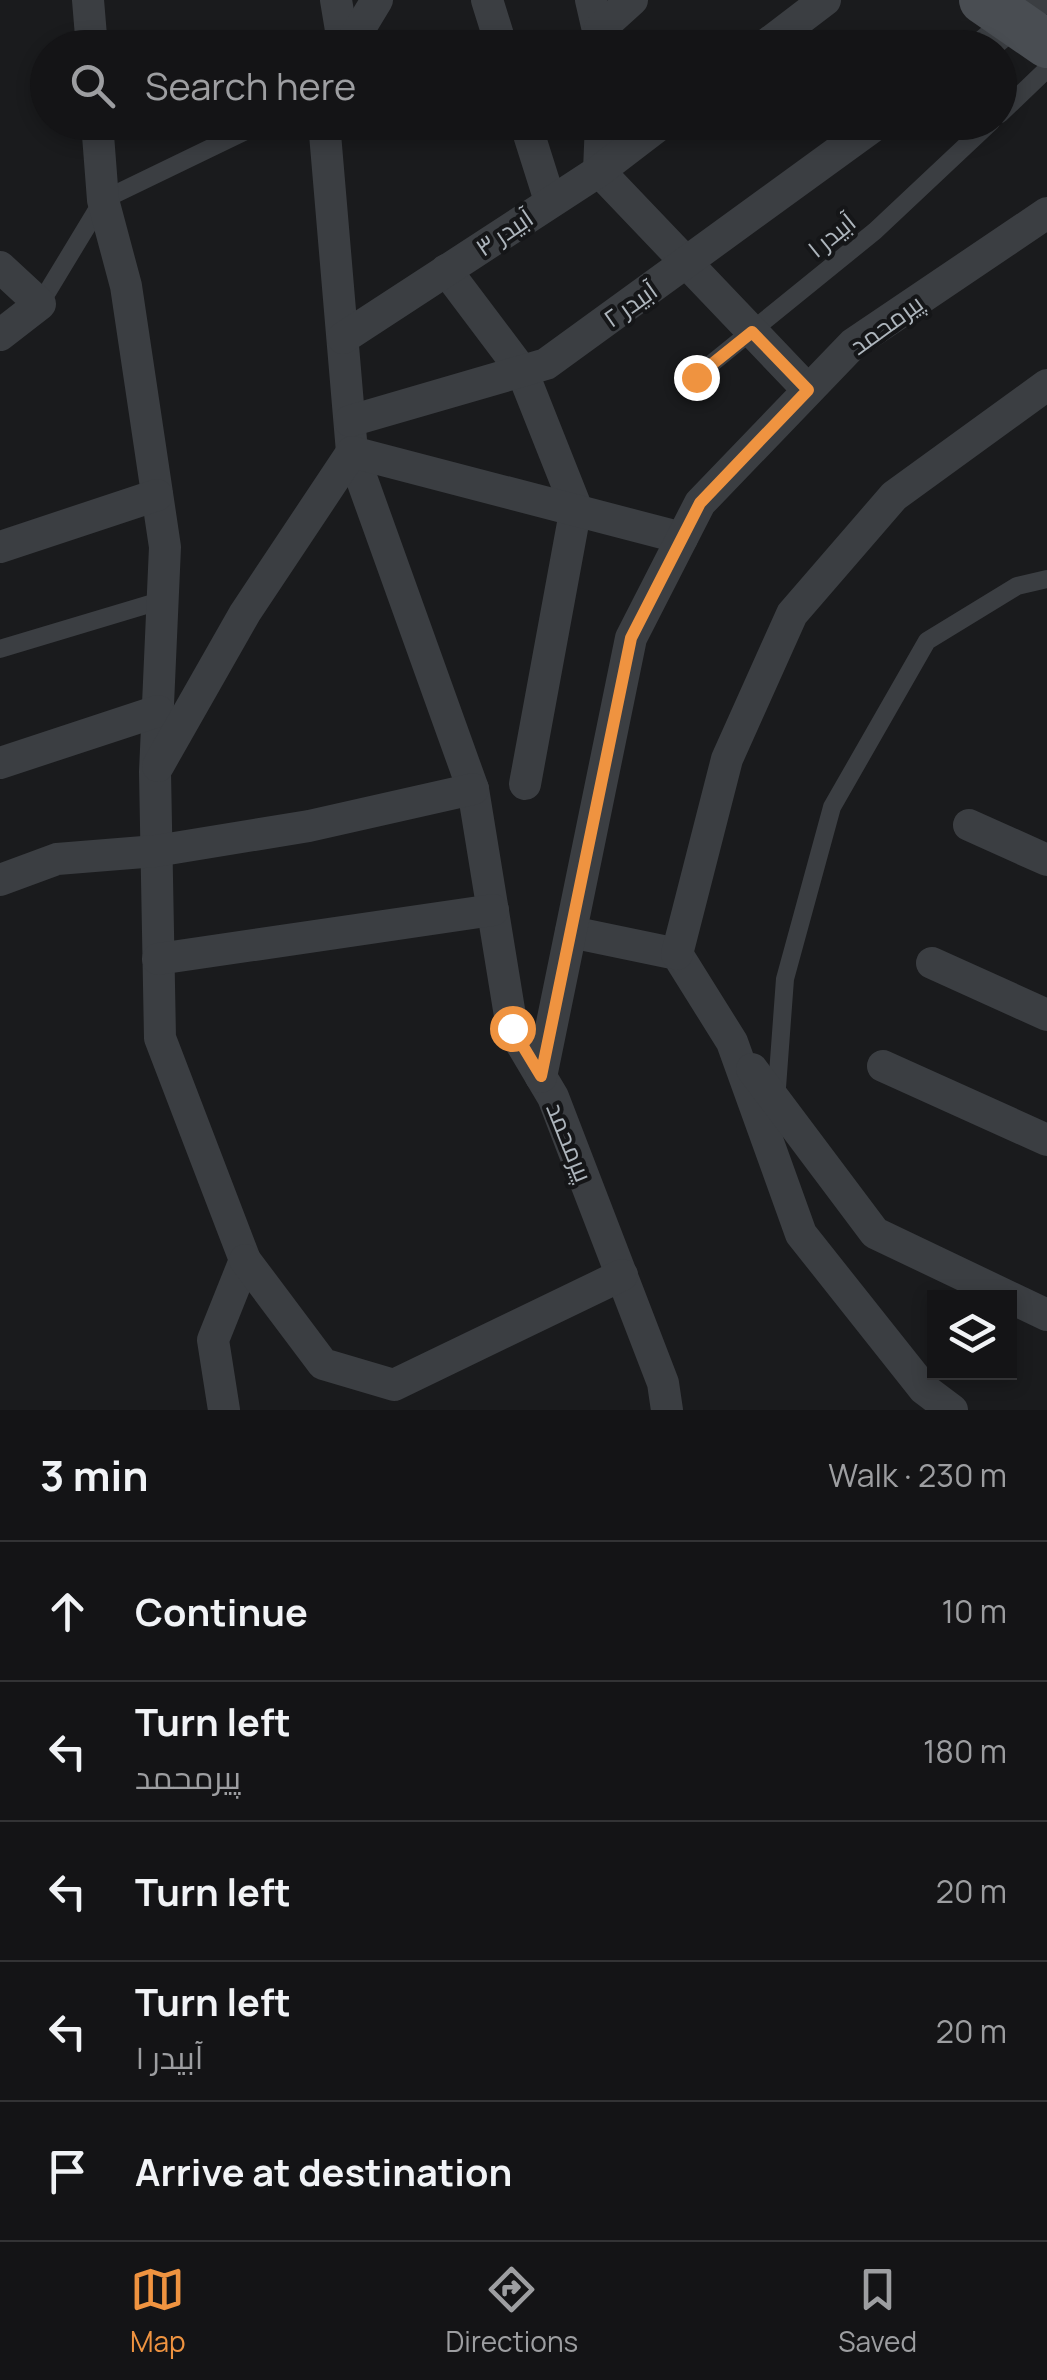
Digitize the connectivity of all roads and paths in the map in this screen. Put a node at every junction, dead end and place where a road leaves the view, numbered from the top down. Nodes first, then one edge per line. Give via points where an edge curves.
1 (88, 0) edge
2 (336, 0) edge
3 (377, 0) edge
4 (487, 0) edge
5 (632, 0) edge
6 (825, 0) edge
7 (598, 25) edge
8 (90, 30) edge
9 (342, 30) edge
10 (358, 30) edge
11 (496, 30) edge
12 (786, 30) edge
13 (1047, 70) edge
14 (1017, 98) edge
15 (98, 140) edge
16 (227, 140) edge
17 (326, 140) edge
18 (531, 140) edge
19 (600, 140) edge
20 (639, 140) edge
21 (855, 140) edge
22 (972, 140) edge
23 (599, 171) junction
24 (103, 200) junction
25 (550, 201) junction
26 (1047, 213) edge
27 (687, 263) junction
28 (0, 267) edge
29 (446, 270) junction
30 (40, 304) junction
31 (752, 332) junction
32 (0, 335) edge
33 (343, 338) junction
34 (522, 371) junction
35 (696, 377) dead end
36 (1047, 385) edge
37 (808, 390) junction
38 (351, 437) junction
39 (157, 495) junction
40 (576, 507) junction
41 (682, 538) junction
42 (0, 547) edge
43 (1047, 579) edge
44 (162, 600) junction
45 (0, 649) edge
46 (158, 710) junction
47 (0, 763) edge
48 (155, 772) junction
49 (526, 784) dead end
50 (473, 789) junction
51 (970, 825) dead end
52 (156, 851) junction
53 (1047, 860) edge
54 (0, 880) edge
55 (493, 910) junction
56 (571, 932) junction
57 (676, 954) junction
58 (158, 959) junction
59 (932, 962) dead end
60 (1047, 1015) edge
61 (732, 1042) junction
62 (884, 1066) dead end
63 (541, 1076) junction
64 (776, 1102) junction
65 (1047, 1140) edge
66 (245, 1260) junction
67 (622, 1275) junction
68 (1047, 1315) edge
69 (224, 1410) edge
70 (668, 1410) edge
71 (952, 1410) edge

1 - 8 street
2 - 9 street
3 - 10 street
4 - 11 street
5 - 7 street
6 - 12 street
13 - 14 lane
15 - 24 street
16 - 24 lane
17 - 33 street
18 - 25 street
19 - 23 street
20 - 23 street, آبیدر ۳
21 - 27 street, آبیدر ۲
22 - 31 lane, آبیدر ۱
23 - 25 street, آبیدر ۳
23 - 27 street
24 - 30 lane
24 - 39 street via 126,286
25 - 29 street, آبیدر ۳
26 - 37 street, پیرمحمد via 853,344
27 - 31 street
27 - 34 street, آبیدر ۲ via 546,364
28 - 30 street
29 - 33 street, آبیدر ۳
29 - 34 street
30 - 32 street
31 - 35 lane, آبیدر ۱
31 - 37 street
33 - 38 street
34 - 38 street, آبیدر ۲
34 - 40 street
36 - 57 street via 894,496 792,614 727,759
37 - 41 street, پیرمحمد via 700,503
38 - 40 street
38 - 48 street
38 - 50 street
39 - 42 street
39 - 44 street via 165,547
40 - 41 street
40 - 49 street
41 - 56 street, پیرمحمد via 631,638
43 - 64 lane via 1017,586 927,640 832,806 786,979
44 - 45 lane
44 - 46 street
46 - 47 street
46 - 48 street
48 - 52 street
50 - 52 street
50 - 55 street
51 - 53 street
52 - 54 street via 57,859
52 - 58 street
55 - 58 street
55 - 63 street via 512,1028
56 - 57 street
56 - 63 street, پیرمحمد
57 - 61 street
58 - 66 street via 160,1038
59 - 60 street
61 - 64 street
61 - 71 street via 801,1234 924,1389
62 - 65 street
63 - 67 street, پیرمحمد
64 - 68 street via 875,1233
66 - 67 street via 324,1364 394,1385
66 - 69 street via 213,1340
67 - 70 street, پیرمحمد

